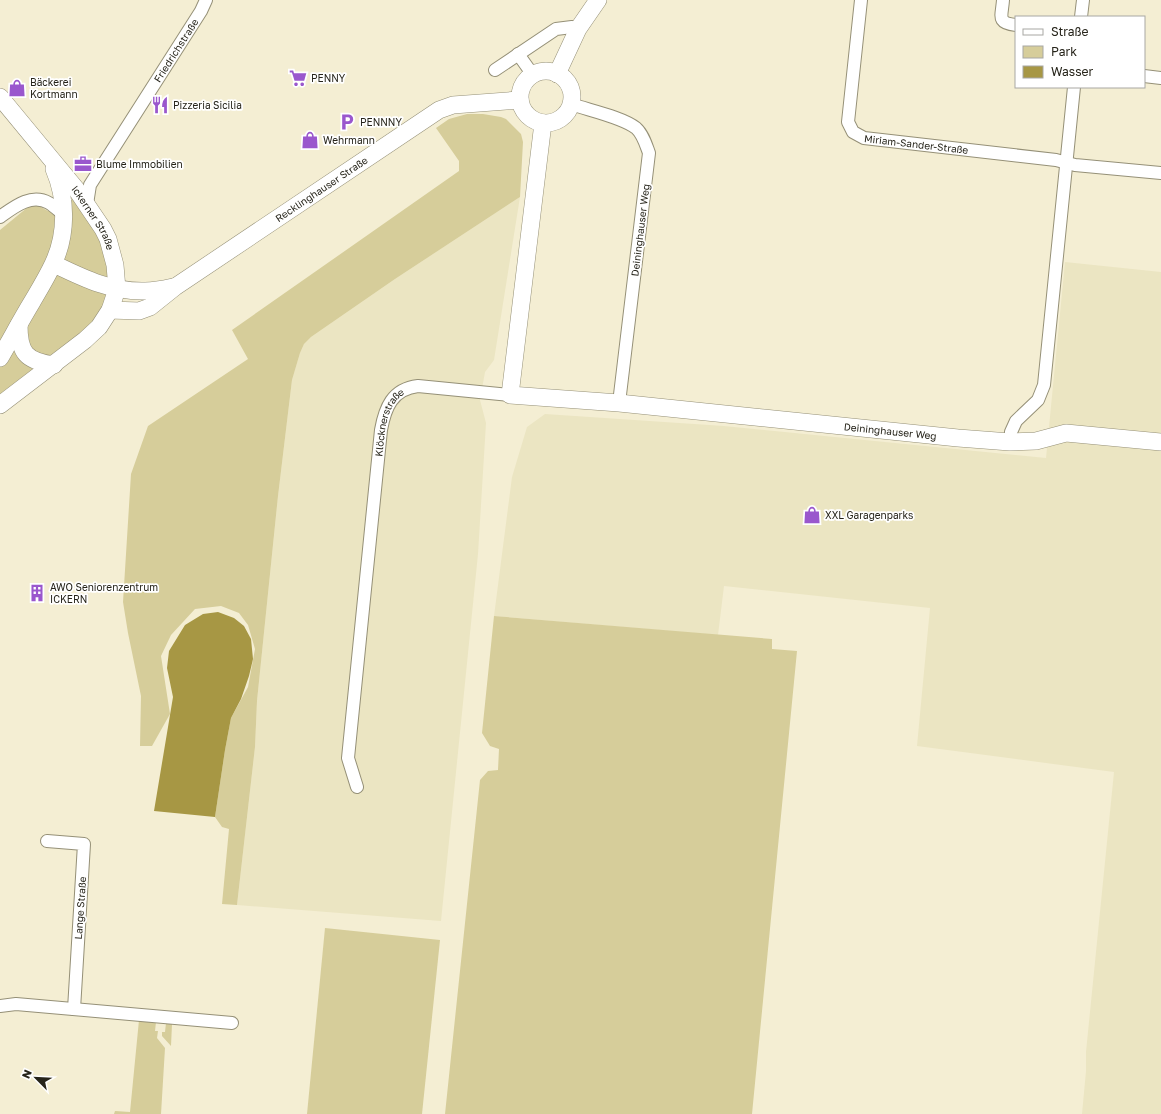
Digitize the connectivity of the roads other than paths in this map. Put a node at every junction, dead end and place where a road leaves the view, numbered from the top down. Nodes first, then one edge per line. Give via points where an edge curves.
1 (206, 0) edge
2 (598, 0) edge
3 (861, 0) edge
4 (1003, 0) edge
5 (1083, 0) edge
6 (1081, 16) edge
7 (1015, 25) edge
8 (578, 30) junction
9 (518, 54) junction
10 (495, 70) dead end
11 (557, 74) junction
12 (533, 75) junction
13 (1145, 76) edge
14 (1161, 78) edge
15 (1074, 88) edge
16 (0, 97) edge
17 (520, 100) junction
18 (571, 104) junction
19 (543, 123) junction
20 (48, 156) junction
21 (1066, 163) junction
22 (1161, 174) edge
23 (86, 204) junction
24 (64, 215) junction
25 (0, 217) edge
26 (54, 264) junction
27 (175, 287) junction
28 (117, 289) junction
29 (110, 310) junction
30 (19, 325) junction
31 (0, 358) edge
32 (54, 365) junction
33 (510, 395) junction
34 (619, 404) junction
35 (0, 405) edge
36 (1010, 442) junction
37 (1161, 442) edge
38 (357, 788) dead end
39 (47, 841) dead end
40 (0, 1006) edge
41 (74, 1009) junction
42 (232, 1023) dead end

1 - 23 street, Friedrichstraße via 90,185
2 - 8 main road
3 - 21 street, Miriam-Sander-Straße via 848,122 853,132 864,138
4 - 7 street via 1001,19 1006,24
5 - 6 street
8 - 9 street via 572,27 556,29
8 - 11 main road
9 - 10 street
9 - 12 street
11 - 12 main road via 541,72
11 - 18 main road via 568,83
12 - 17 main road via 523,85
13 - 14 street
15 - 21 street
16 - 20 main road, Ickerner Straße
17 - 19 main road via 527,116
17 - 27 main road, Recklinghauser Straße via 453,105 439,110
18 - 19 main road via 568,111 557,121
18 - 34 street, Deininghauser Weg via 608,116 636,129 644,139 649,153
19 - 33 main road
20 - 23 main road, Ickerner Straße
20 - 24 main road, Ickerner Straße via 60,181
21 - 22 street, Miriam-Sander-Straße
21 - 36 street via 1044,385 1038,400 1016,421
23 - 28 main road, Ickerner Straße via 108,239 115,265
24 - 25 street via 49,203 37,199 20,203
24 - 26 main road, Ickerner Straße via 62,238
26 - 28 main road, Recklinghauser Straße
26 - 30 main road
27 - 28 main road, Recklinghauser Straße via 147,291
27 - 29 main road, Recklinghauser Straße via 150,307 139,311
28 - 29 main road
29 - 32 main road via 99,327
30 - 31 main road
30 - 32 main road via 20,344 24,352 43,363
32 - 35 main road
33 - 34 main road, Deininghauser Weg
33 - 38 street, Klöcknerstraße via 408,387 392,400 384,414 348,758
34 - 36 main road, Deininghauser Weg
36 - 37 main road, Deininghauser Weg via 1036,440 1066,433
39 - 41 street, Lange Straße via 84,844
40 - 41 street via 16,1004
41 - 42 street

